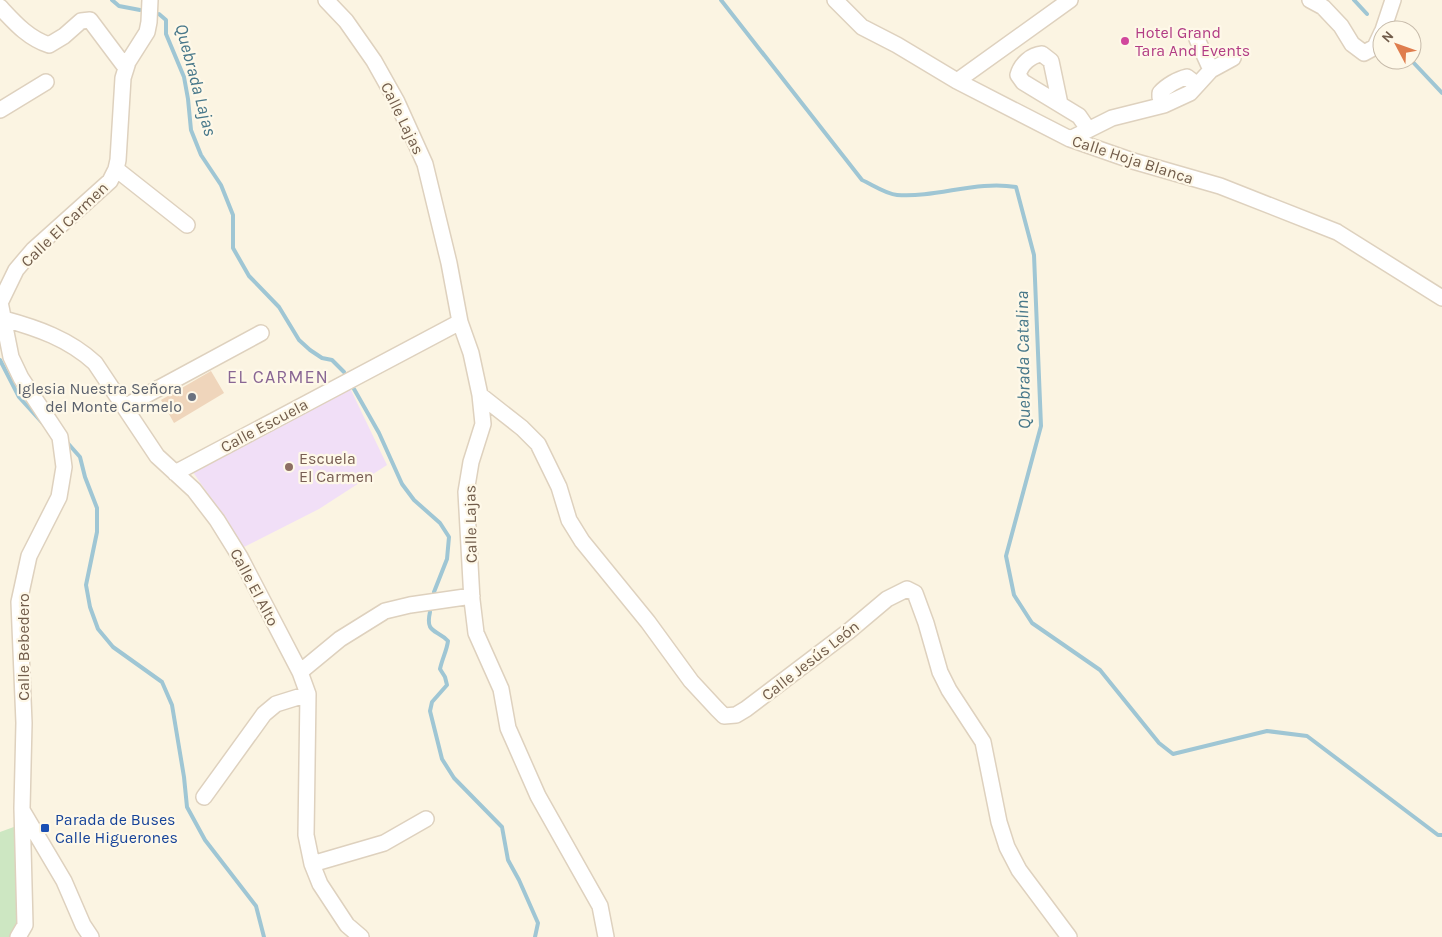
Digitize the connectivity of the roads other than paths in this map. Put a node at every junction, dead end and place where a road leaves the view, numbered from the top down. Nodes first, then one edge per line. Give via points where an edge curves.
1 (150, 0) edge
2 (326, 0) edge
3 (835, 0) edge
4 (1070, 0) edge
5 (1310, 0) edge
6 (1393, 0) edge
7 (0, 7) edge
8 (1386, 20) edge
9 (1196, 39) dead end
10 (1372, 49) edge
11 (1233, 58) dead end
12 (126, 68) junction
13 (1212, 70) junction
14 (957, 81) junction
15 (46, 82) dead end
16 (1060, 104) dead end
17 (0, 110) edge
18 (1088, 129) junction
19 (1070, 139) junction
20 (116, 169) junction
21 (187, 226) dead end
22 (1442, 298) edge
23 (0, 303) edge
24 (4, 319) junction
25 (460, 322) junction
26 (262, 333) dead end
27 (5, 359) edge
28 (480, 395) junction
29 (124, 407) junction
30 (175, 473) junction
31 (472, 596) junction
32 (300, 672) junction
33 (308, 694) junction
34 (204, 797) dead end
35 (22, 808) junction
36 (426, 819) dead end
37 (312, 864) junction
38 (18, 937) edge
39 (90, 937) edge
40 (361, 937) edge
41 (606, 937) edge
42 (1069, 937) edge

1 - 12 street, Calle El Carmen via 147,32
2 - 25 street, Calle Lajas via 374,60 425,164
3 - 14 street, Calle Hoja Blanca via 862,27
4 - 14 street
5 - 10 street via 1341,26 1352,44 1364,53
6 - 8 street
7 - 12 street via 35,40 49,45 81,21 90,20
9 - 13 street
11 - 13 street
12 - 20 street, Calle El Carmen via 122,83
13 - 18 street via 1190,93 1164,105 1112,118
14 - 19 street, Calle Hoja Blanca
15 - 17 street
16 - 18 street via 1079,116
18 - 19 street
19 - 22 street, Calle Hoja Blanca via 1133,162 1220,186 1337,232
20 - 21 street
20 - 23 street, Calle El Carmen via 105,188 33,250 16,270
23 - 24 street, Calle Bebedero
24 - 27 street, Calle Bebedero
24 - 29 street, Calle El Alto via 55,336 83,352 95,363
25 - 28 street, Calle Lajas via 471,352
25 - 30 street, Calle Escuela
26 - 29 street
27 - 35 street, Calle Bebedero via 22,378 60,437 64,467 59,497 29,556 19,602 24,723
28 - 31 street, Calle Lajas via 483,424 466,492
28 - 42 street, Calle Jesús León via 538,444 559,487 569,520 582,541 691,681 724,716 736,716 746,709 887,599 907,590 915,593 940,672 983,742 1007,848 1019,870
29 - 30 street, Calle El Alto via 157,456
30 - 32 street, Calle El Alto via 194,490 217,520
31 - 32 street via 385,611 340,639
31 - 41 street, Calle Lajas via 476,634 501,689 508,728 538,796 600,906
32 - 33 street, Calle El Alto
33 - 34 street via 276,704 264,714
33 - 37 street, Calle El Alto via 306,835
35 - 38 street, Calle Bebedero via 25,925
35 - 39 street via 64,881
36 - 37 street via 384,842
37 - 40 street, Calle El Alto via 320,884 347,925

